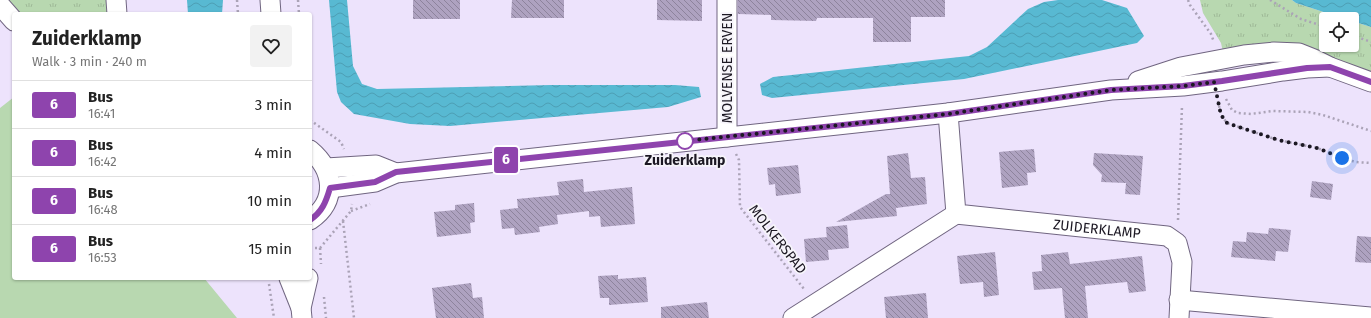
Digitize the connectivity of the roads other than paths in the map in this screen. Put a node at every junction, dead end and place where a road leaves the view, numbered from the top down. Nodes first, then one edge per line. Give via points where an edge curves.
1 (116, 0) edge
2 (270, 0) edge
3 (727, 0) edge
4 (0, 5) edge
5 (117, 12) edge
6 (271, 12) edge
7 (12, 19) edge
8 (1330, 67) junction
9 (1371, 82) edge
10 (1111, 90) junction
11 (948, 114) junction
12 (727, 137) junction
13 (312, 152) edge
14 (326, 168) junction
15 (396, 172) junction
16 (330, 188) junction
17 (956, 214) junction
18 (312, 219) edge
19 (290, 280) edge
20 (308, 280) edge
21 (1179, 309) edge
22 (302, 313) edge
23 (1371, 317) edge
24 (793, 318) edge

1 - 5 street
2 - 6 street
3 - 12 street, MOLVENSE ERVEN
4 - 7 street
8 - 9 street
8 - 10 street via 1283,71 1183,86
8 - 10 street via 1299,53 1244,55 1181,67
10 - 11 street
11 - 12 street
11 - 17 street
12 - 15 street
13 - 14 street
14 - 15 street via 376,165
14 - 16 street
15 - 16 street via 375,182
16 - 18 street via 326,203
17 - 21 street, ZUIDERKLAMP via 1167,236 1177,243 1182,262
17 - 24 street
19 - 22 street
20 - 22 street
21 - 23 street

